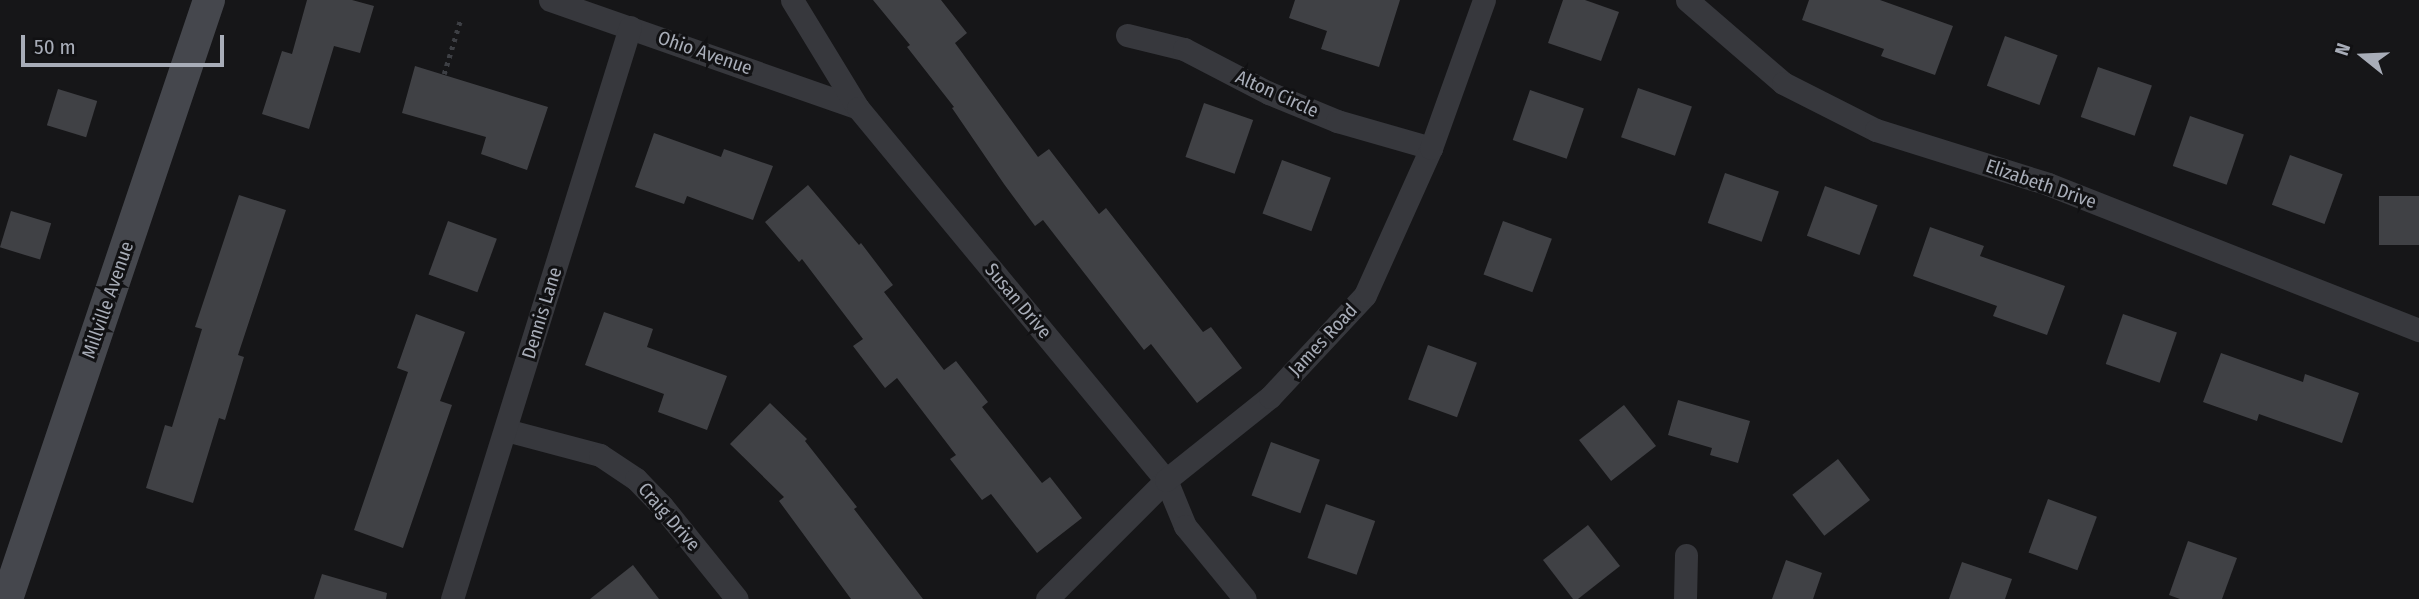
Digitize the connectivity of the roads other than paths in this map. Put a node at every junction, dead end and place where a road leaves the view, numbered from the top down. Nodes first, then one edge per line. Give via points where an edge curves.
1 (209, 0) edge
2 (550, 0) edge
3 (792, 0) edge
4 (1483, 0) edge
5 (1687, 0) edge
6 (629, 27) junction
7 (1127, 34) dead end
8 (858, 108) junction
9 (1430, 148) junction
10 (2419, 330) edge
11 (506, 430) junction
12 (1166, 480) junction
13 (1686, 555) dead end
14 (7, 599) edge
15 (452, 599) edge
16 (737, 599) edge
17 (1047, 599) edge
18 (1245, 599) edge
19 (1685, 599) edge

1 - 14 main road, Millville Avenue
2 - 6 street, Ohio Avenue
3 - 8 street, Susan Drive
4 - 9 street, James Road
5 - 10 street, Elizabeth Drive via 1783,83 1876,130 2048,184
6 - 8 street, Ohio Avenue
6 - 11 street, Dennis Lane
7 - 9 street, Alton Circle via 1184,49 1269,93 1337,121
8 - 12 street, Susan Drive
9 - 12 street, James Road via 1365,295 1270,397
11 - 15 street, Dennis Lane
11 - 16 street, Craig Drive via 600,455 636,479
12 - 17 street, James Road
12 - 18 street, Susan Drive via 1185,526
13 - 19 street

